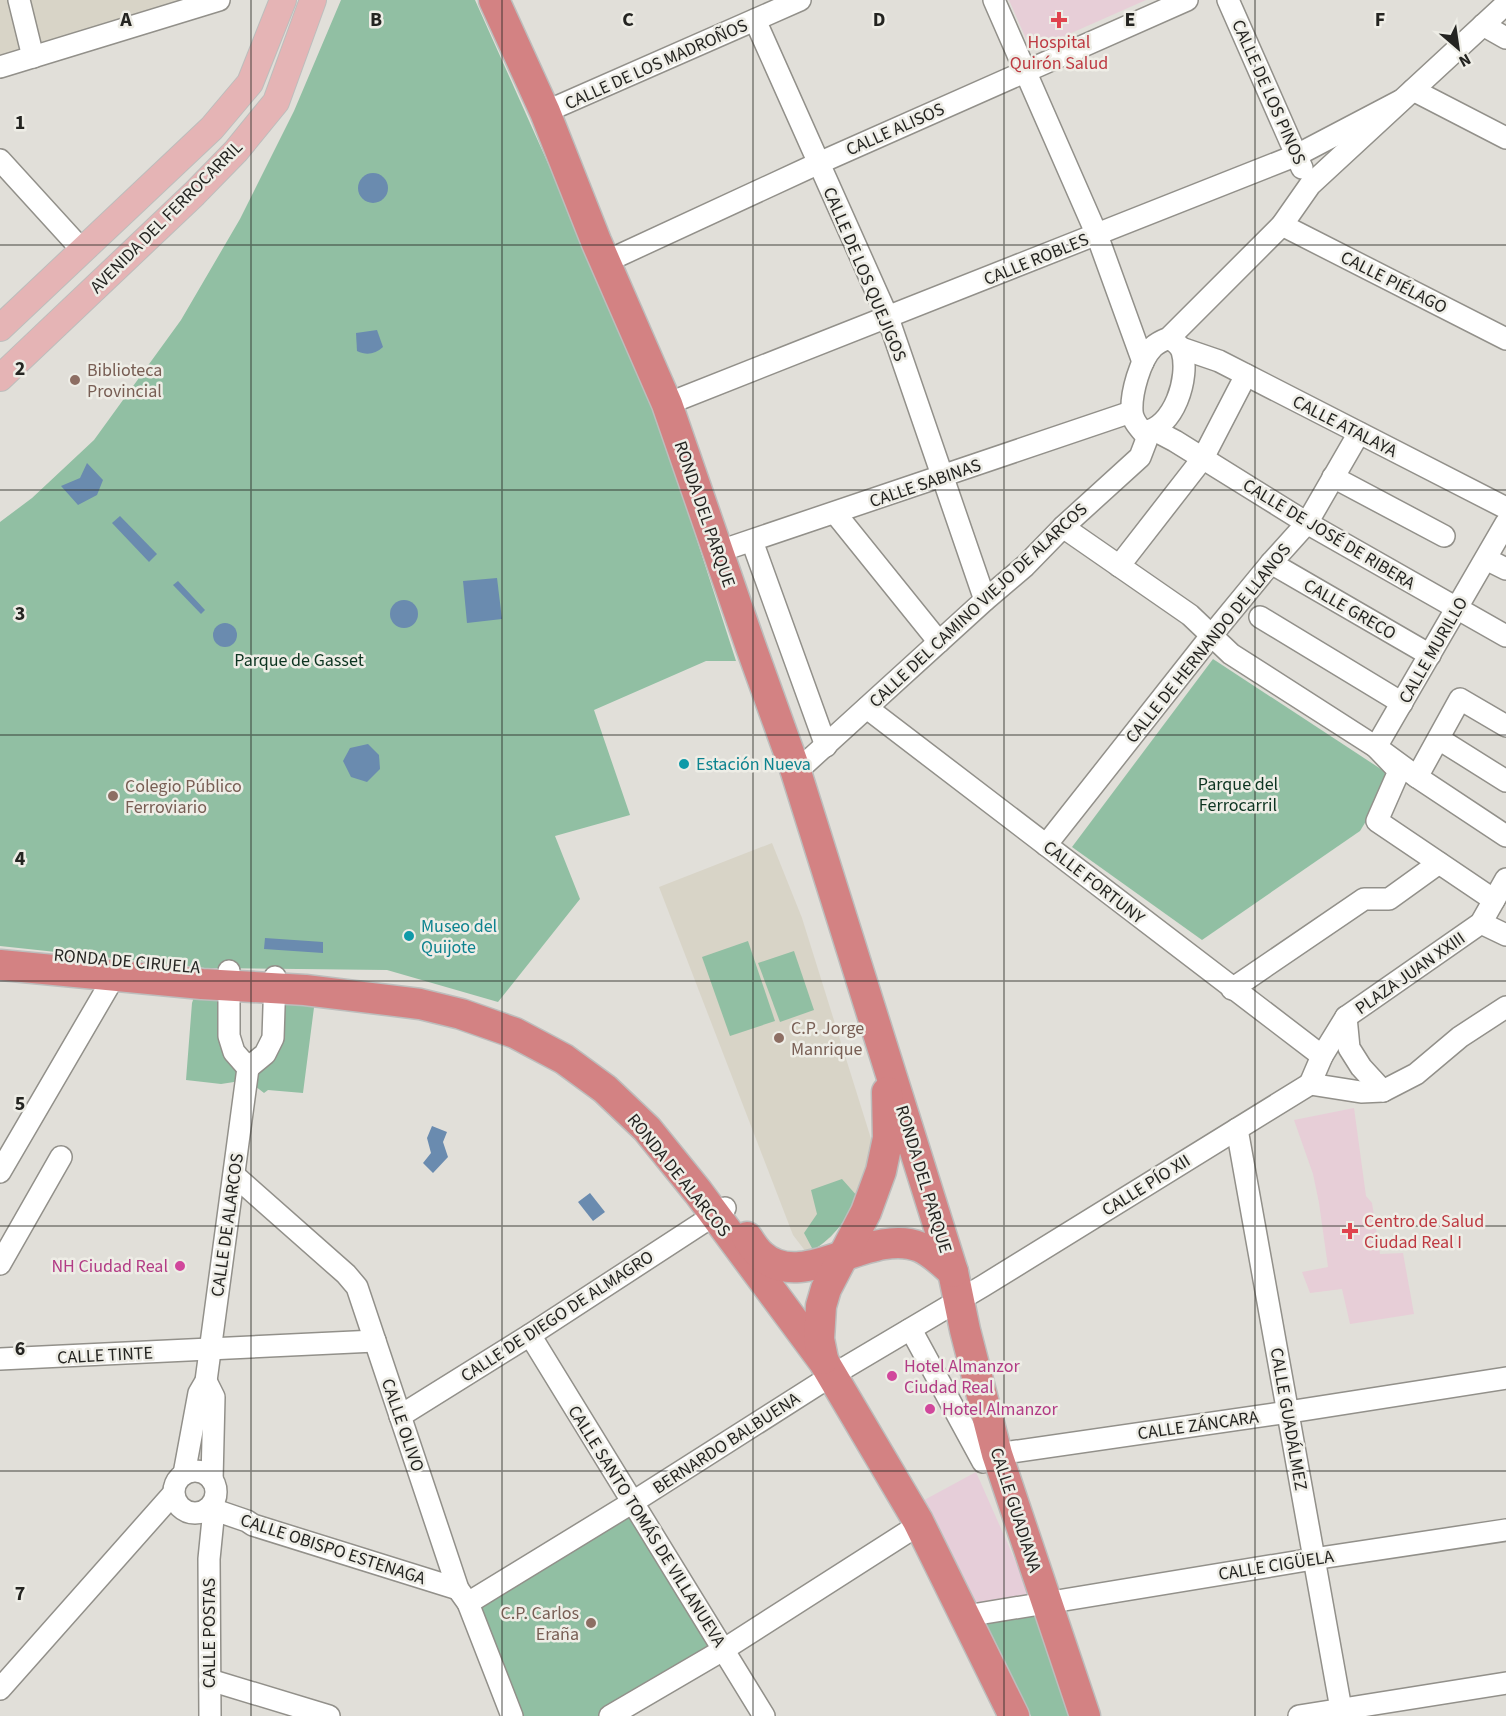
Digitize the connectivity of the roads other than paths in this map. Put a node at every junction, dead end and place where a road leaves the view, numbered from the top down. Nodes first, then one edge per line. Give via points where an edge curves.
1 (19, 0) edge
2 (219, 0) edge
3 (283, 0) edge
4 (313, 0) edge
5 (494, 0) edge
6 (800, 0) edge
7 (994, 0) edge
8 (1187, 0) edge
9 (1228, 0) edge
10 (1506, 4) edge
11 (755, 20) junction
12 (1483, 25) junction
13 (1506, 38) edge
14 (33, 57) junction
15 (4, 68) edge
16 (1026, 71) junction
17 (1407, 95) junction
18 (545, 112) junction
19 (1506, 138) edge
20 (1297, 155) junction
21 (0, 160) edge
22 (819, 163) junction
23 (1310, 185) junction
24 (1282, 225) junction
25 (1097, 235) junction
26 (82, 251) junction
27 (605, 262) junction
28 (888, 318) junction
29 (0, 328) edge
30 (1506, 339) edge
31 (1175, 343) junction
32 (1143, 362) junction
33 (1246, 375) junction
34 (0, 378) edge
35 (667, 404) junction
36 (1131, 412) junction
37 (1152, 431) junction
38 (1359, 433) junction
39 (1203, 458) junction
40 (942, 477) junction
41 (1333, 477) junction
42 (1506, 508) edge
43 (835, 513) junction
44 (1307, 523) junction
45 (1506, 524) edge
46 (1063, 527) junction
47 (1444, 536) dead end
48 (752, 541) junction
49 (717, 552) junction
50 (1486, 559) junction
51 (1271, 563) junction
52 (1119, 566) junction
53 (1506, 569) edge
54 (985, 600) junction
55 (1456, 609) junction
56 (1260, 617) dead end
57 (1211, 636) junction
58 (1506, 636) edge
59 (939, 642) junction
60 (1430, 656) junction
61 (1402, 703) junction
62 (867, 708) junction
63 (1506, 726) edge
64 (1439, 739) junction
65 (826, 746) junction
66 (1376, 747) junction
67 (796, 772) junction
68 (1408, 774) junction
69 (1506, 780) edge
70 (1506, 836) edge
71 (1046, 846) junction
72 (1439, 863) junction
73 (1506, 879) edge
74 (1494, 900) junction
75 (1481, 923) junction
76 (1506, 935) edge
77 (0, 951) edge
78 (0, 965) edge
79 (115, 975) junction
80 (252, 980) junction
81 (1232, 989) junction
82 (1506, 1007) edge
83 (1346, 1017) junction
84 (881, 1041) junction
85 (1322, 1056) junction
86 (248, 1068) junction
87 (1310, 1084) junction
88 (1383, 1091) junction
89 (1237, 1129) junction
90 (61, 1157) dead end
91 (0, 1172) edge
92 (234, 1175) junction
93 (719, 1212) junction
94 (3, 1252) edge
95 (760, 1254) joint
96 (844, 1254) junction
97 (965, 1286) junction
98 (909, 1330) junction
99 (530, 1335) junction
100 (375, 1341) junction
101 (210, 1350) junction
102 (0, 1359) edge
103 (827, 1369) junction
104 (1506, 1378) edge
105 (206, 1382) junction
106 (1289, 1412) junction
107 (400, 1416) junction
108 (997, 1454) junction
109 (184, 1474) junction
110 (212, 1480) junction
111 (173, 1494) junction
112 (633, 1502) junction
113 (212, 1508) junction
114 (247, 1521) junction
115 (918, 1521) junction
116 (1506, 1530) edge
117 (210, 1551) junction
118 (1313, 1559) junction
119 (463, 1596) junction
120 (1046, 1603) junction
121 (966, 1616) junction
122 (723, 1650) junction
123 (210, 1680) junction
124 (1506, 1683) edge
125 (0, 1689) edge
126 (1341, 1709) junction
127 (210, 1716) edge
128 (329, 1716) edge
129 (512, 1716) edge
130 (610, 1716) edge
131 (764, 1716) edge
132 (1014, 1716) edge
133 (1085, 1716) edge
134 (1299, 1716) edge

1 - 14 street
2 - 14 street
3 - 26 main road, AVENIDA DEL FERROCARRIL via 250,84 212,128
4 - 34 main road, AVENIDA DEL FERROCARRIL via 276,102 194,194
5 - 18 highway, RONDA DEL PARQUE
6 - 11 street, CALLE DE LOS MADROÑOS
7 - 16 street
8 - 16 street, CALLE ALISOS
9 - 20 street, CALLE DE LOS PINOS
10 - 12 street
11 - 18 street, CALLE DE LOS MADROÑOS
11 - 22 street, CALLE DE LOS QUEJIGOS
12 - 13 street
12 - 17 street
14 - 15 street
16 - 22 street, CALLE ALISOS
16 - 25 street
17 - 19 street
17 - 20 street, CALLE ROBLES
17 - 23 street
18 - 27 highway, RONDA DEL PARQUE
20 - 23 street, CALLE DE LOS PINOS
20 - 25 street, CALLE ROBLES
21 - 26 street
22 - 27 street, CALLE ALISOS
22 - 28 street, CALLE DE LOS QUEJIGOS
23 - 24 street
24 - 30 street, CALLE PIÉLAGO
24 - 31 street
25 - 28 street, CALLE ROBLES
25 - 32 street
26 - 29 main road, AVENIDA DEL FERROCARRIL
27 - 35 highway, RONDA DEL PARQUE
28 - 35 street, CALLE ROBLES
28 - 40 street, CALLE DE LOS QUEJIGOS
31 - 32 street via 1153,346
31 - 33 street, CALLE ATALAYA
31 - 37 street, CALLE DEL CAMINO VIEJO DE ALARCOS via 1185,372 1167,417
32 - 36 street
33 - 38 street, CALLE ATALAYA
33 - 39 street
35 - 49 highway, RONDA DEL PARQUE
36 - 37 street, CALLE DE JOSÉ DE RIBERA via 1143,432
36 - 40 street, CALLE SABINAS
37 - 39 street, CALLE DE JOSÉ DE RIBERA
37 - 46 street, CALLE DEL CAMINO VIEJO DE ALARCOS via 1140,457
38 - 41 street, CALLE DE HERNANDO DE LLANOS
38 - 42 street, CALLE ATALAYA
39 - 44 street, CALLE DE JOSÉ DE RIBERA
39 - 52 street
40 - 43 street, CALLE SABINAS
40 - 54 street, CALLE DE LOS QUEJIGOS
41 - 44 street, CALLE DE HERNANDO DE LLANOS
41 - 47 street
43 - 48 street, CALLE SABINAS
43 - 59 street
44 - 51 street, CALLE DE HERNANDO DE LLANOS
44 - 55 street, CALLE DE JOSÉ DE RIBERA
45 - 50 street, CALLE MURILLO
46 - 52 street
46 - 54 street, CALLE DEL CAMINO VIEJO DE ALARCOS
48 - 49 street, CALLE SABINAS
48 - 65 street
49 - 67 highway, RONDA DEL PARQUE
50 - 53 street
50 - 55 street, CALLE MURILLO
51 - 57 street, CALLE DE HERNANDO DE LLANOS
51 - 60 street, CALLE GRECO
52 - 57 street via 1190,615
54 - 59 street, CALLE DEL CAMINO VIEJO DE ALARCOS
55 - 58 street, CALLE DE JOSÉ DE RIBERA
55 - 60 street, CALLE MURILLO
56 - 61 street
57 - 66 street via 1231,654
57 - 71 street, CALLE DE HERNANDO DE LLANOS
59 - 62 street, CALLE DEL CAMINO VIEJO DE ALARCOS
60 - 61 street, CALLE MURILLO
61 - 66 street, CALLE MURILLO
62 - 65 street, CALLE DEL CAMINO VIEJO DE ALARCOS
62 - 71 street, CALLE FORTUNY
63 - 64 street via 1460,699
64 - 68 street
64 - 69 street
65 - 67 street, CALLE DEL CAMINO VIEJO DE ALARCOS
66 - 68 street
67 - 84 highway, RONDA DEL PARQUE
68 - 70 street
68 - 72 street via 1377,821
71 - 81 street, CALLE FORTUNY
72 - 74 street
72 - 81 street via 1389,899 1364,898
73 - 74 street
74 - 75 street
75 - 76 street, PLAZA JUAN XXIII
75 - 83 street, PLAZA JUAN XXIII
77 - 80 highway, RONDA DE CIRUELA
78 - 79 highway, RONDA DE CIRUELA
79 - 80 highway, RONDA DE CIRUELA
79 - 91 street
80 - 86 street via 229,1036 234,1052
80 - 86 street via 273,1038 265,1054
80 - 93 highway, RONDA DE ALARCOS via 434,994 499,1014 558,1040 618,1082 655,1121
81 - 85 street, CALLE FORTUNY
82 - 88 street via 1416,1074
83 - 85 street, PLAZA JUAN XXIII
83 - 88 street, PLAZA JUAN XXIII via 1349,1048
84 - 96 highway, RONDA DEL PARQUE via 888,1138 874,1191
84 - 97 highway, RONDA DEL PARQUE
85 - 87 street, PLAZA JUAN XXIII
86 - 92 street, CALLE DE ALARCOS
87 - 88 street via 1361,1092
87 - 89 street, CALLE PÍO XII
89 - 97 street, CALLE PÍO XII
89 - 106 street, CALLE GUADÁLMEZ
90 - 94 street
92 - 100 street, CALLE OLIVO via 346,1274 357,1287
92 - 101 street, CALLE DE ALARCOS
93 - 95 highway, RONDA DE ALARCOS
93 - 99 street, CALLE DE DIEGO DE ALMAGRO
93 - 103 highway, RONDA DE ALARCOS
95 - 96 highway, RONDA DEL PARQUE via 781,1266 792,1267
96 - 97 highway, RONDA DEL PARQUE via 881,1244 919,1246 933,1254
96 - 103 highway, RONDA DEL PARQUE via 821,1306 819,1338
97 - 98 street, CALLE PÍO XII
97 - 108 highway, CALLE GUADIANA via 965,1330
98 - 103 street, BERNARDO BALBUENA
98 - 108 street via 984,1462
99 - 107 street, CALLE DE DIEGO DE ALMAGRO
99 - 112 street, CALLE SANTO TOMÁS DE VILLANUEVA
100 - 101 street, CALLE TINTE
100 - 107 street, CALLE OLIVO
101 - 102 street, CALLE TINTE
101 - 105 street, CALLE DE ALARCOS
103 - 112 street, BERNARDO BALBUENA
103 - 115 highway, RONDA DE ALARCOS
104 - 106 street, CALLE ZÁNCARA
105 - 109 street, CALLE DE ALARCOS via 199,1394
105 - 110 street, CALLE DE ALARCOS via 214,1397
106 - 108 street, CALLE ZÁNCARA
106 - 118 street, CALLE GUADÁLMEZ
107 - 119 street, CALLE OLIVO
108 - 120 highway, CALLE GUADIANA
109 - 110 street via 194,1471
109 - 111 street via 174,1485
110 - 113 street via 216,1493
111 - 113 street via 184,1511 197,1513
111 - 125 street
112 - 119 street, BERNARDO BALBUENA
112 - 122 street, CALLE SANTO TOMÁS DE VILLANUEVA
113 - 114 street, CALLE OBISPO ESTENAGA
113 - 117 street, CALLE POSTAS
114 - 117 street via 228,1529
114 - 119 street, CALLE OBISPO ESTENAGA
115 - 121 highway, RONDA DE ALARCOS
115 - 122 street via 909,1531
116 - 118 street, CALLE CIGÜELA
117 - 123 street, CALLE POSTAS
118 - 120 street, CALLE CIGÜELA
118 - 126 street, CALLE GUADÁLMEZ
119 - 129 street, CALLE OLIVO
120 - 121 street
120 - 133 highway, CALLE GUADIANA
121 - 132 highway, RONDA DE ALARCOS
122 - 130 street
122 - 131 street, CALLE SANTO TOMÁS DE VILLANUEVA
123 - 127 street, CALLE POSTAS
123 - 128 street
124 - 126 street
126 - 134 street

